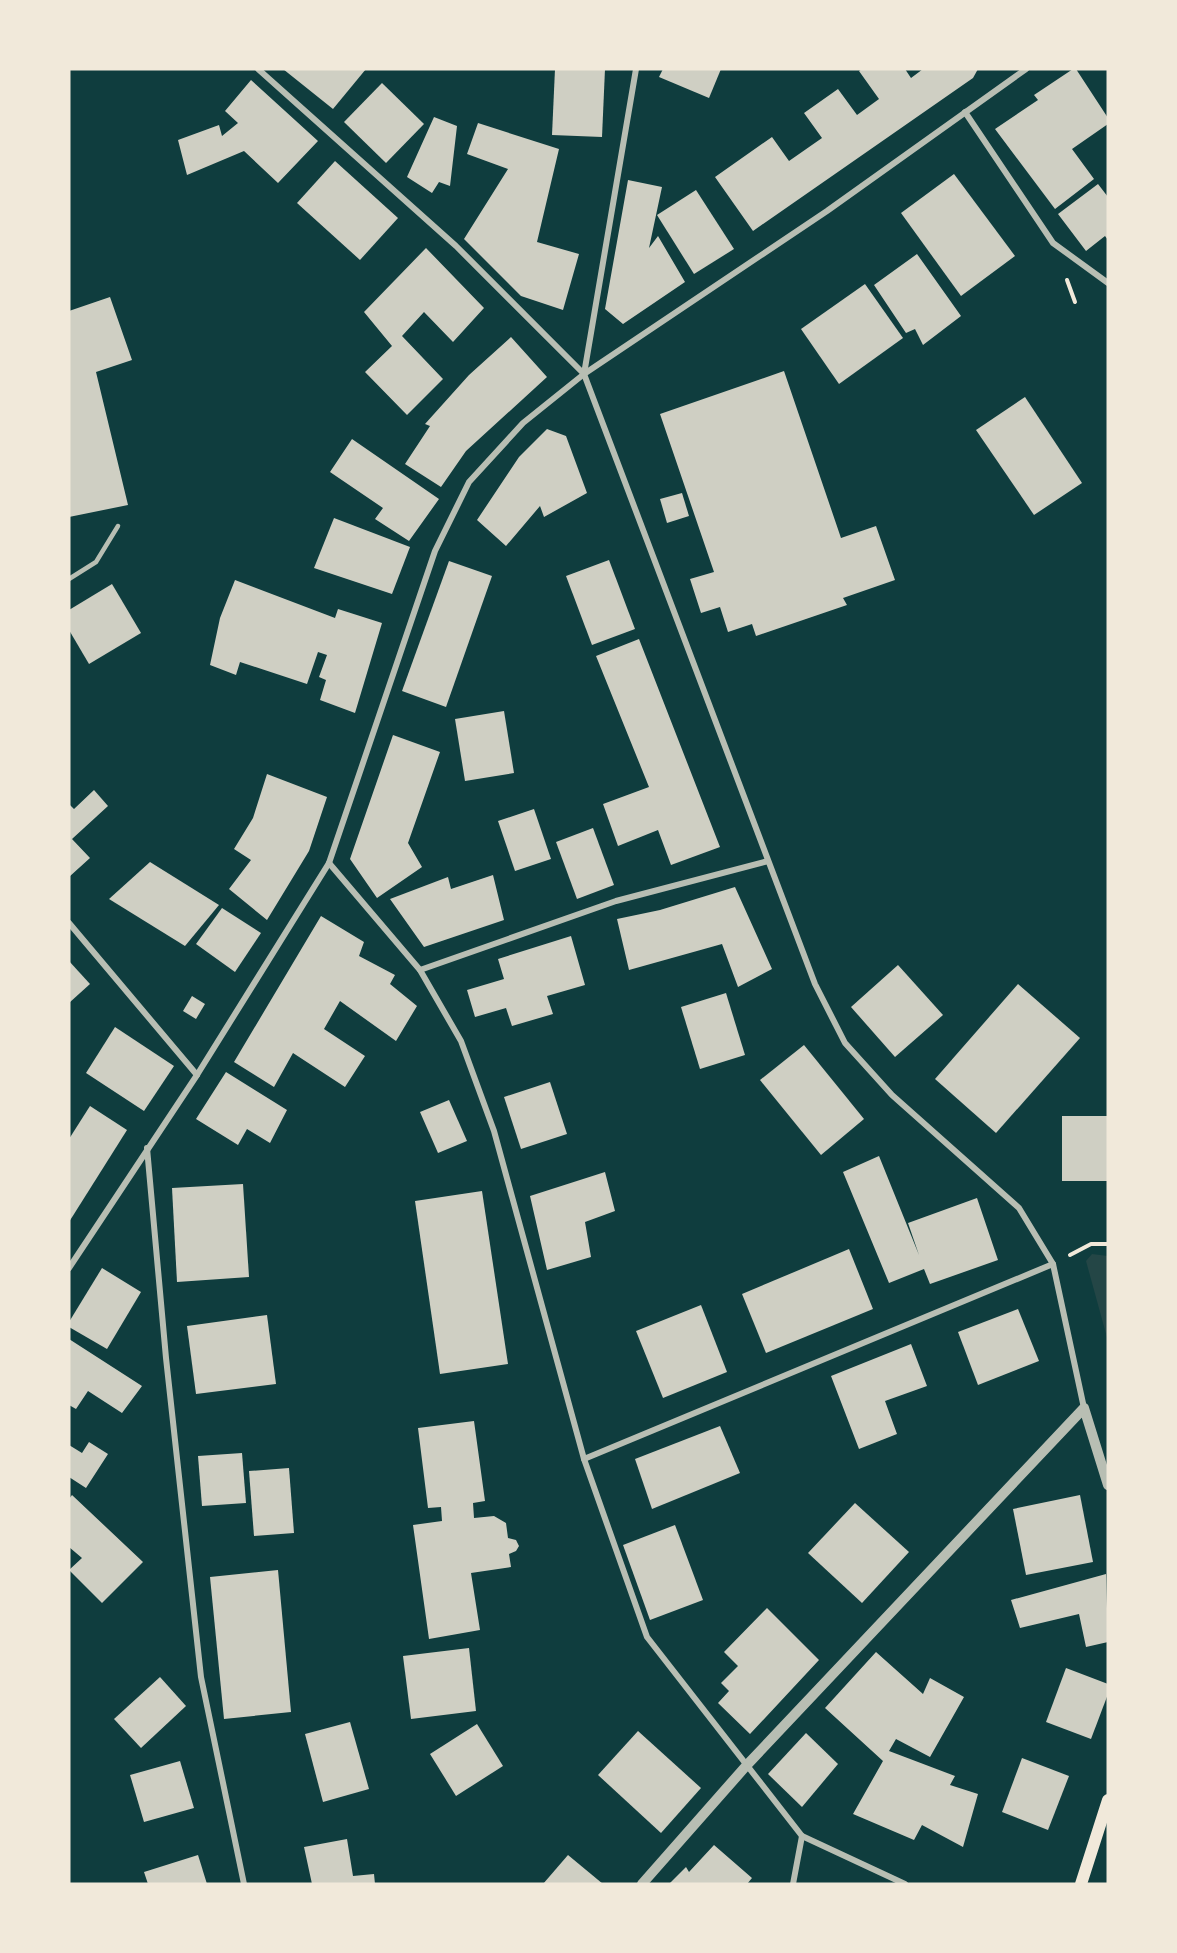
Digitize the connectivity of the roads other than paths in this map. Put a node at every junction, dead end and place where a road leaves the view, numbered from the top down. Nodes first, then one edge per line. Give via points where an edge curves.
1 (258, 69) edge
2 (636, 69) edge
3 (1026, 69) edge
4 (965, 112) junction
5 (1108, 283) edge
6 (584, 374) junction
7 (118, 526) dead end
8 (69, 579) edge
9 (768, 861) junction
10 (329, 862) junction
11 (69, 923) edge
12 (420, 970) junction
13 (198, 1074) junction
14 (147, 1148) junction
15 (1053, 1264) junction
16 (69, 1268) edge
17 (1084, 1408) junction
18 (584, 1459) junction
19 (1108, 1485) edge
20 (746, 1766) junction
21 (1108, 1800) edge
22 (802, 1836) junction
23 (244, 1884) edge
24 (642, 1884) edge
25 (793, 1884) edge
26 (905, 1884) edge
27 (1081, 1884) edge

1 - 6 street via 456,246
2 - 6 street
3 - 4 street
4 - 5 street via 1053,243
4 - 6 street via 827,211
6 - 9 street
6 - 10 street via 523,423 469,482 435,551
7 - 8 lane via 96,562
9 - 12 street via 616,901
9 - 15 street via 815,984 845,1043 892,1095 1019,1208
10 - 12 street
10 - 13 street
11 - 13 street
12 - 18 street via 461,1041 494,1131
13 - 14 street
14 - 16 street
14 - 23 street via 201,1677
15 - 17 street
15 - 18 street
17 - 19 street
17 - 20 street
18 - 20 street via 647,1637
20 - 22 street
20 - 24 street
21 - 27 main road
22 - 25 street
22 - 26 street

